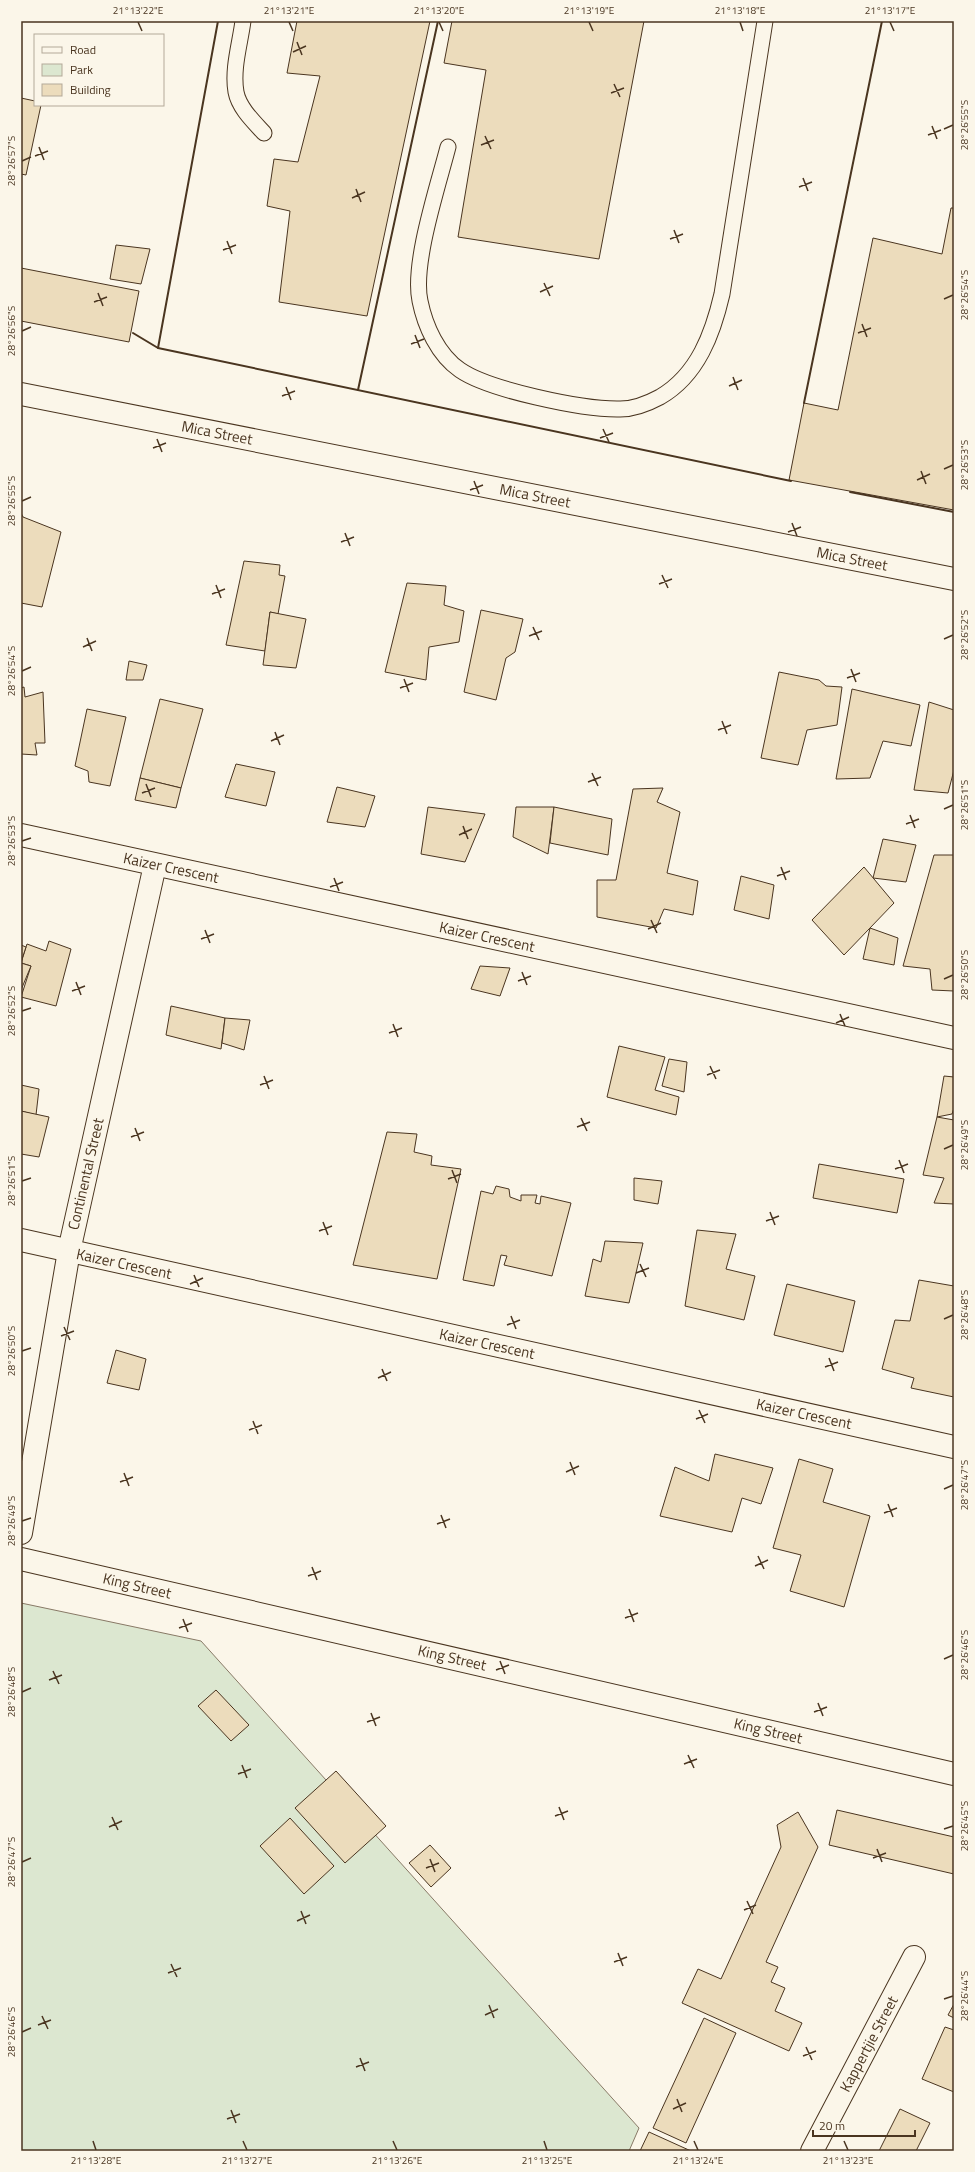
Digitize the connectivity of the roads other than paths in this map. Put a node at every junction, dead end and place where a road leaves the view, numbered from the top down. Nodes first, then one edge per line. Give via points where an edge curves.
1 (243, 21) edge
2 (765, 21) edge
3 (264, 133) dead end
4 (448, 147) dead end
5 (21, 394) edge
6 (954, 579) edge
7 (21, 835) edge
8 (155, 865) junction
9 (954, 1038) edge
10 (21, 1240) edge
11 (68, 1251) junction
12 (954, 1447) edge
13 (21, 1533) edge
14 (21, 1559) edge
15 (954, 1774) edge
16 (914, 1957) dead end
17 (812, 2151) edge

1 - 3 lane via 236,65 236,93 248,115
2 - 4 lane via 722,294 716,317 702,354 689,371 673,388 647,403 634,408 617,409 564,403 484,383 458,370 444,354 426,324 419,300 419,273
5 - 6 street, Mica Street
7 - 8 street, Kaizer Crescent
8 - 9 street, Kaizer Crescent
8 - 11 street, Continental Street
10 - 11 street, Kaizer Crescent
11 - 12 street, Kaizer Crescent
11 - 13 street, Continental Street
14 - 15 street, King Street
16 - 17 street, Kappertjie Street

